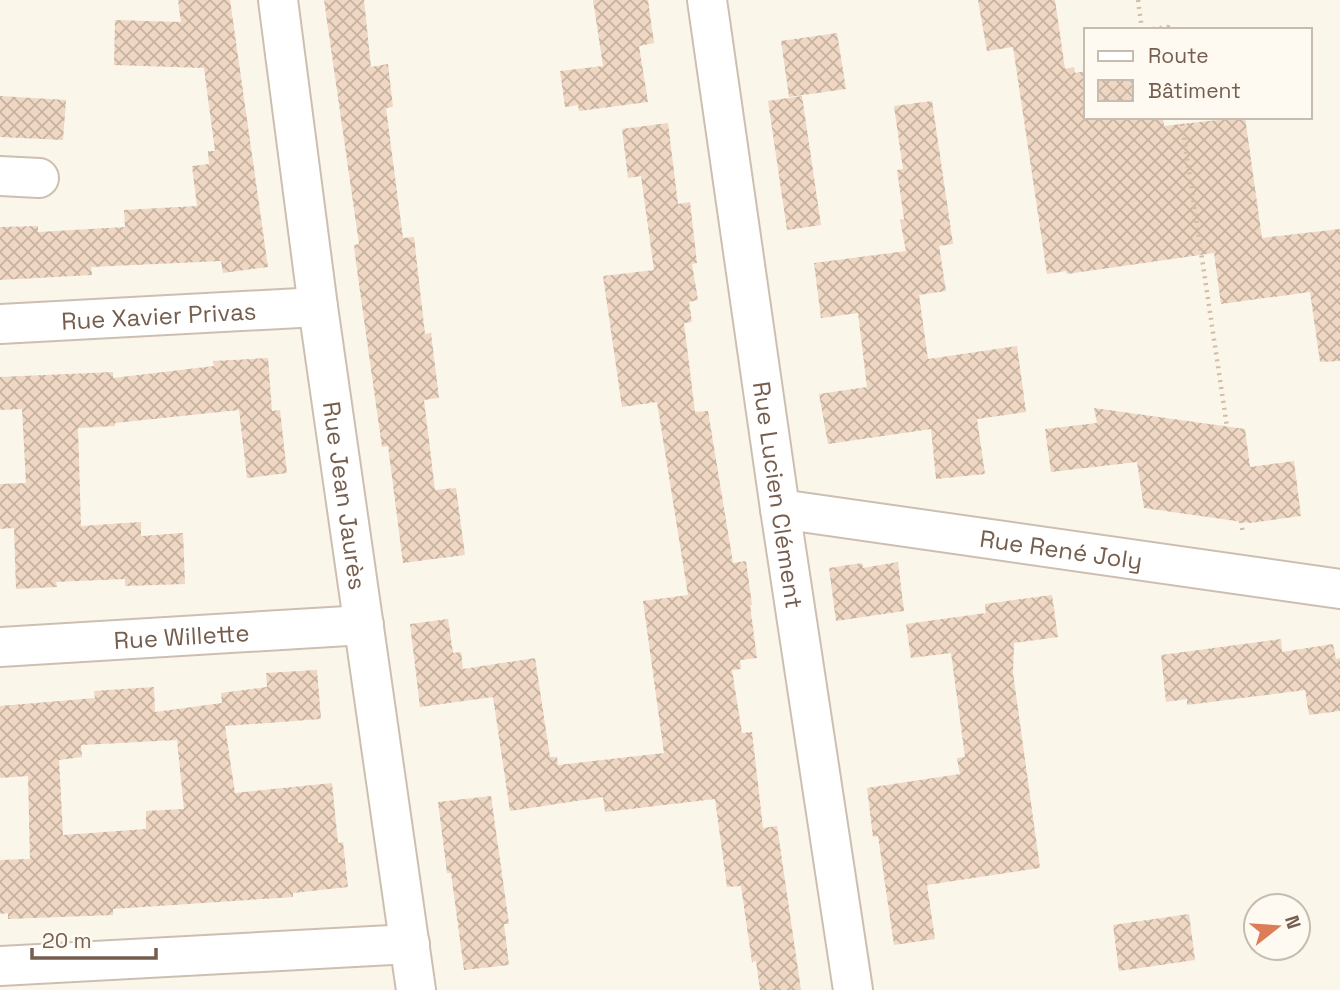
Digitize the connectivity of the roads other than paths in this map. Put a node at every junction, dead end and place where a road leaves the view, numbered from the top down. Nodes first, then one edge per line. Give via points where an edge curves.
1 (278, 0) edge
2 (707, 0) edge
3 (0, 176) edge
4 (39, 178) dead end
5 (318, 307) junction
6 (0, 324) edge
7 (780, 509) junction
8 (1340, 589) edge
9 (364, 625) junction
10 (0, 647) edge
11 (410, 943) junction
12 (0, 966) edge
13 (416, 990) edge
14 (853, 990) edge

1 - 5 street, Rue Jean Jaurès
2 - 7 street, Rue Lucien Clément
3 - 4 street
5 - 6 street, Rue Xavier Privas
5 - 9 street, Rue Jean Jaurès
7 - 8 street, Rue René Joly
7 - 14 street, Rue Lucien Clément
9 - 10 street, Rue Willette
9 - 11 street, Rue Jean Jaurès
11 - 12 street
11 - 13 street, Rue Jean Jaurès

